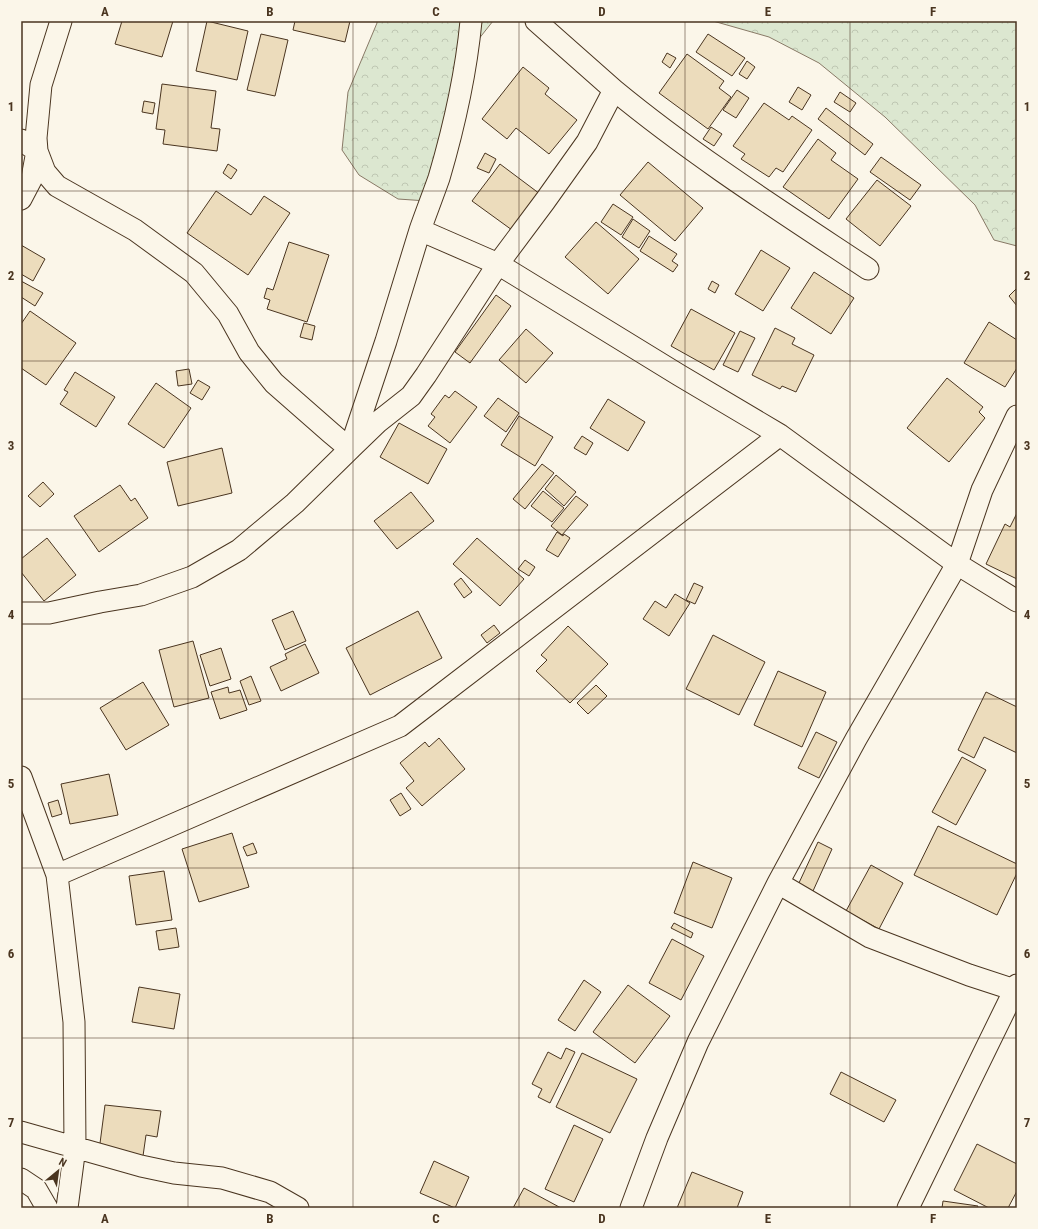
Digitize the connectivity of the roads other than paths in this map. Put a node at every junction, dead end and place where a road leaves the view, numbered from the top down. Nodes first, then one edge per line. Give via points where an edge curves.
1 (61, 21) edge
2 (471, 21) edge
3 (536, 21) edge
4 (614, 90) junction
5 (29, 146) edge
6 (21, 199) edge
7 (420, 230) junction
8 (498, 264) junction
9 (868, 269) dead end
10 (1017, 416) edge
11 (780, 435) junction
12 (350, 448) junction
13 (957, 564) junction
14 (1017, 601) edge
15 (21, 613) edge
16 (21, 777) edge
17 (57, 875) junction
18 (778, 883) junction
19 (1016, 988) edge
20 (21, 1132) edge
21 (75, 1146) junction
22 (21, 1179) edge
23 (47, 1208) edge
24 (67, 1208) edge
25 (298, 1208) edge
26 (631, 1208) edge
27 (908, 1208) edge

1 - 5 street via 42,85 36,138
2 - 7 street via 449,140
3 - 4 street
4 - 8 street via 586,142
4 - 9 street via 738,183
5 - 6 street via 32,178
5 - 12 street via 57,186 135,230 194,273 228,314 249,352 274,383 330,434
7 - 8 street
7 - 12 street
8 - 11 street
8 - 12 street via 426,376 410,396
10 - 13 street via 982,490
11 - 13 street
11 - 17 street via 400,726
12 - 15 street via 295,503 239,550 192,577 142,595 49,613
13 - 14 street
13 - 18 street via 856,739
16 - 17 street
17 - 21 street via 74,1022
18 - 19 street via 870,937 969,975
18 - 26 street via 698,1042 657,1138
19 - 27 street
20 - 21 street
21 - 24 street
21 - 25 street via 141,1166 174,1173 222,1178 270,1192
22 - 23 street via 36,1189

